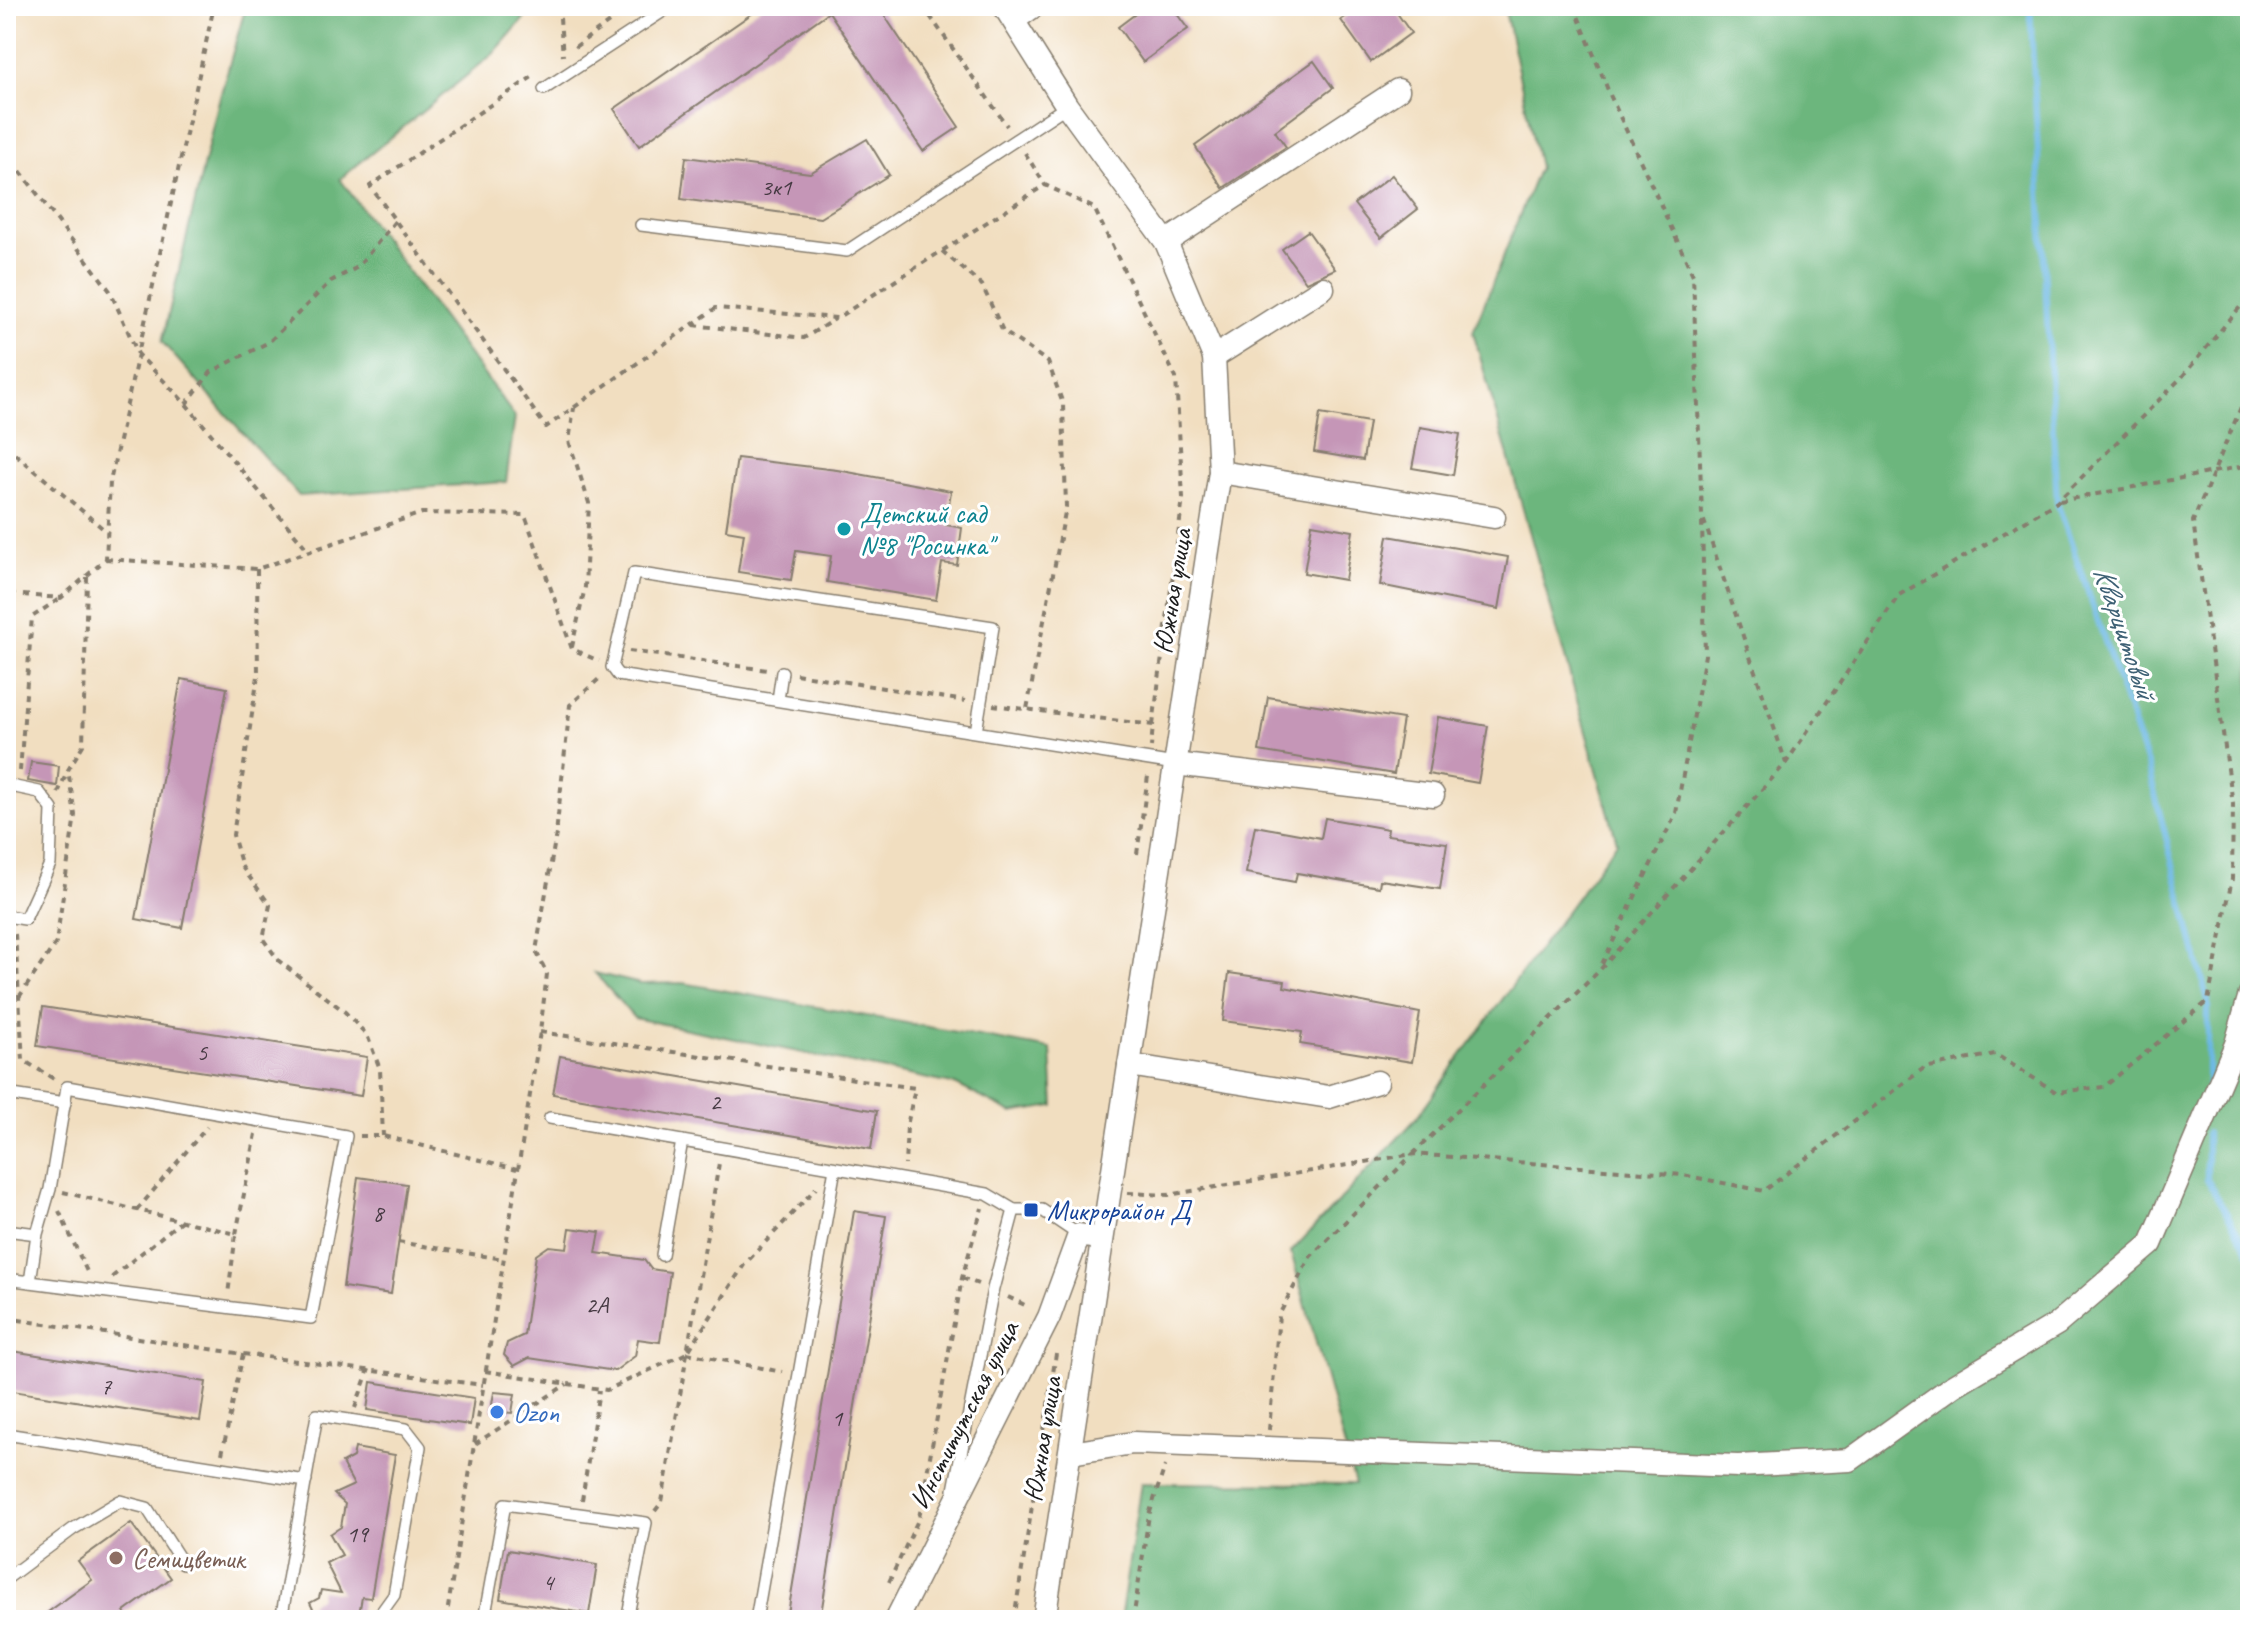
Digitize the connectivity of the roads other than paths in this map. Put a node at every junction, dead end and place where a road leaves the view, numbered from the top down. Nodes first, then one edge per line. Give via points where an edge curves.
1 (671, 6) edge
2 (1034, 6) edge
3 (1009, 13) edge
4 (544, 89) dead end
5 (1398, 90) dead end
6 (1067, 106) junction
7 (641, 225) dead end
8 (1166, 242) junction
9 (1323, 288) dead end
10 (1214, 357) junction
11 (1220, 472) junction
12 (1494, 517) dead end
13 (8, 594) edge
14 (6, 609) edge
15 (782, 672) road end
16 (778, 700) junction
17 (976, 732) junction
18 (1175, 764) junction
19 (6, 785) edge
20 (1433, 795) dead end
21 (6, 916) edge
22 (2250, 994) edge
23 (1129, 1065) junction
24 (1377, 1082) dead end
25 (6, 1094) edge
26 (65, 1103) junction
27 (550, 1118) dead end
28 (682, 1141) junction
29 (835, 1168) junction
30 (1014, 1210) junction
31 (6, 1230) edge
32 (37, 1234) junction
33 (1079, 1235) junction
34 (1102, 1239) junction
35 (662, 1255) dead end
36 (6, 1279) edge
37 (30, 1282) junction
38 (6, 1434) edge
39 (1071, 1453) junction
40 (306, 1481) junction
41 (950, 1508) junction
42 (183, 1564) dead end
43 (6, 1579) edge
44 (281, 1620) edge
45 (376, 1620) edge
46 (484, 1620) edge
47 (627, 1620) edge
48 (756, 1620) edge
49 (896, 1620) edge
50 (1044, 1620) edge

1 - 4 lane
2 - 3 street
3 - 6 street, Южная улица
5 - 8 street
6 - 7 lane via 847,251
6 - 8 street, Южная улица
8 - 10 street, Южная улица
9 - 10 street
10 - 11 street, Южная улица
11 - 12 street
11 - 18 street, Южная улица
13 - 14 lane
15 - 16 lane
16 - 17 lane
16 - 17 lane via 618,675 612,667 634,573 993,627
17 - 18 lane
18 - 20 street
18 - 23 street, Южная улица
19 - 21 lane via 39,792 52,809 50,864 25,919
22 - 39 street via 2236,1044 2151,1244 2057,1324 1953,1386 1850,1460 1738,1466 1133,1443
23 - 24 street via 1329,1097
23 - 34 street, Южная улица
25 - 26 lane
26 - 32 lane
26 - 37 lane via 67,1087 346,1136 311,1318
27 - 28 lane
28 - 29 lane
28 - 35 lane
29 - 30 lane via 987,1194
29 - 48 lane
30 - 33 lane via 1042,1210
30 - 41 lane
31 - 32 lane
32 - 37 lane
33 - 34 street
33 - 41 street, Институтская улица via 1049,1317
34 - 39 street, Южная улица
36 - 37 lane
38 - 40 lane
39 - 50 street, Южная улица
40 - 44 lane
40 - 45 lane via 317,1415 406,1429 420,1447 394,1595
41 - 49 street, Институтская улица
42 - 43 lane via 147,1508 120,1501
46 - 47 lane via 505,1504 646,1523

